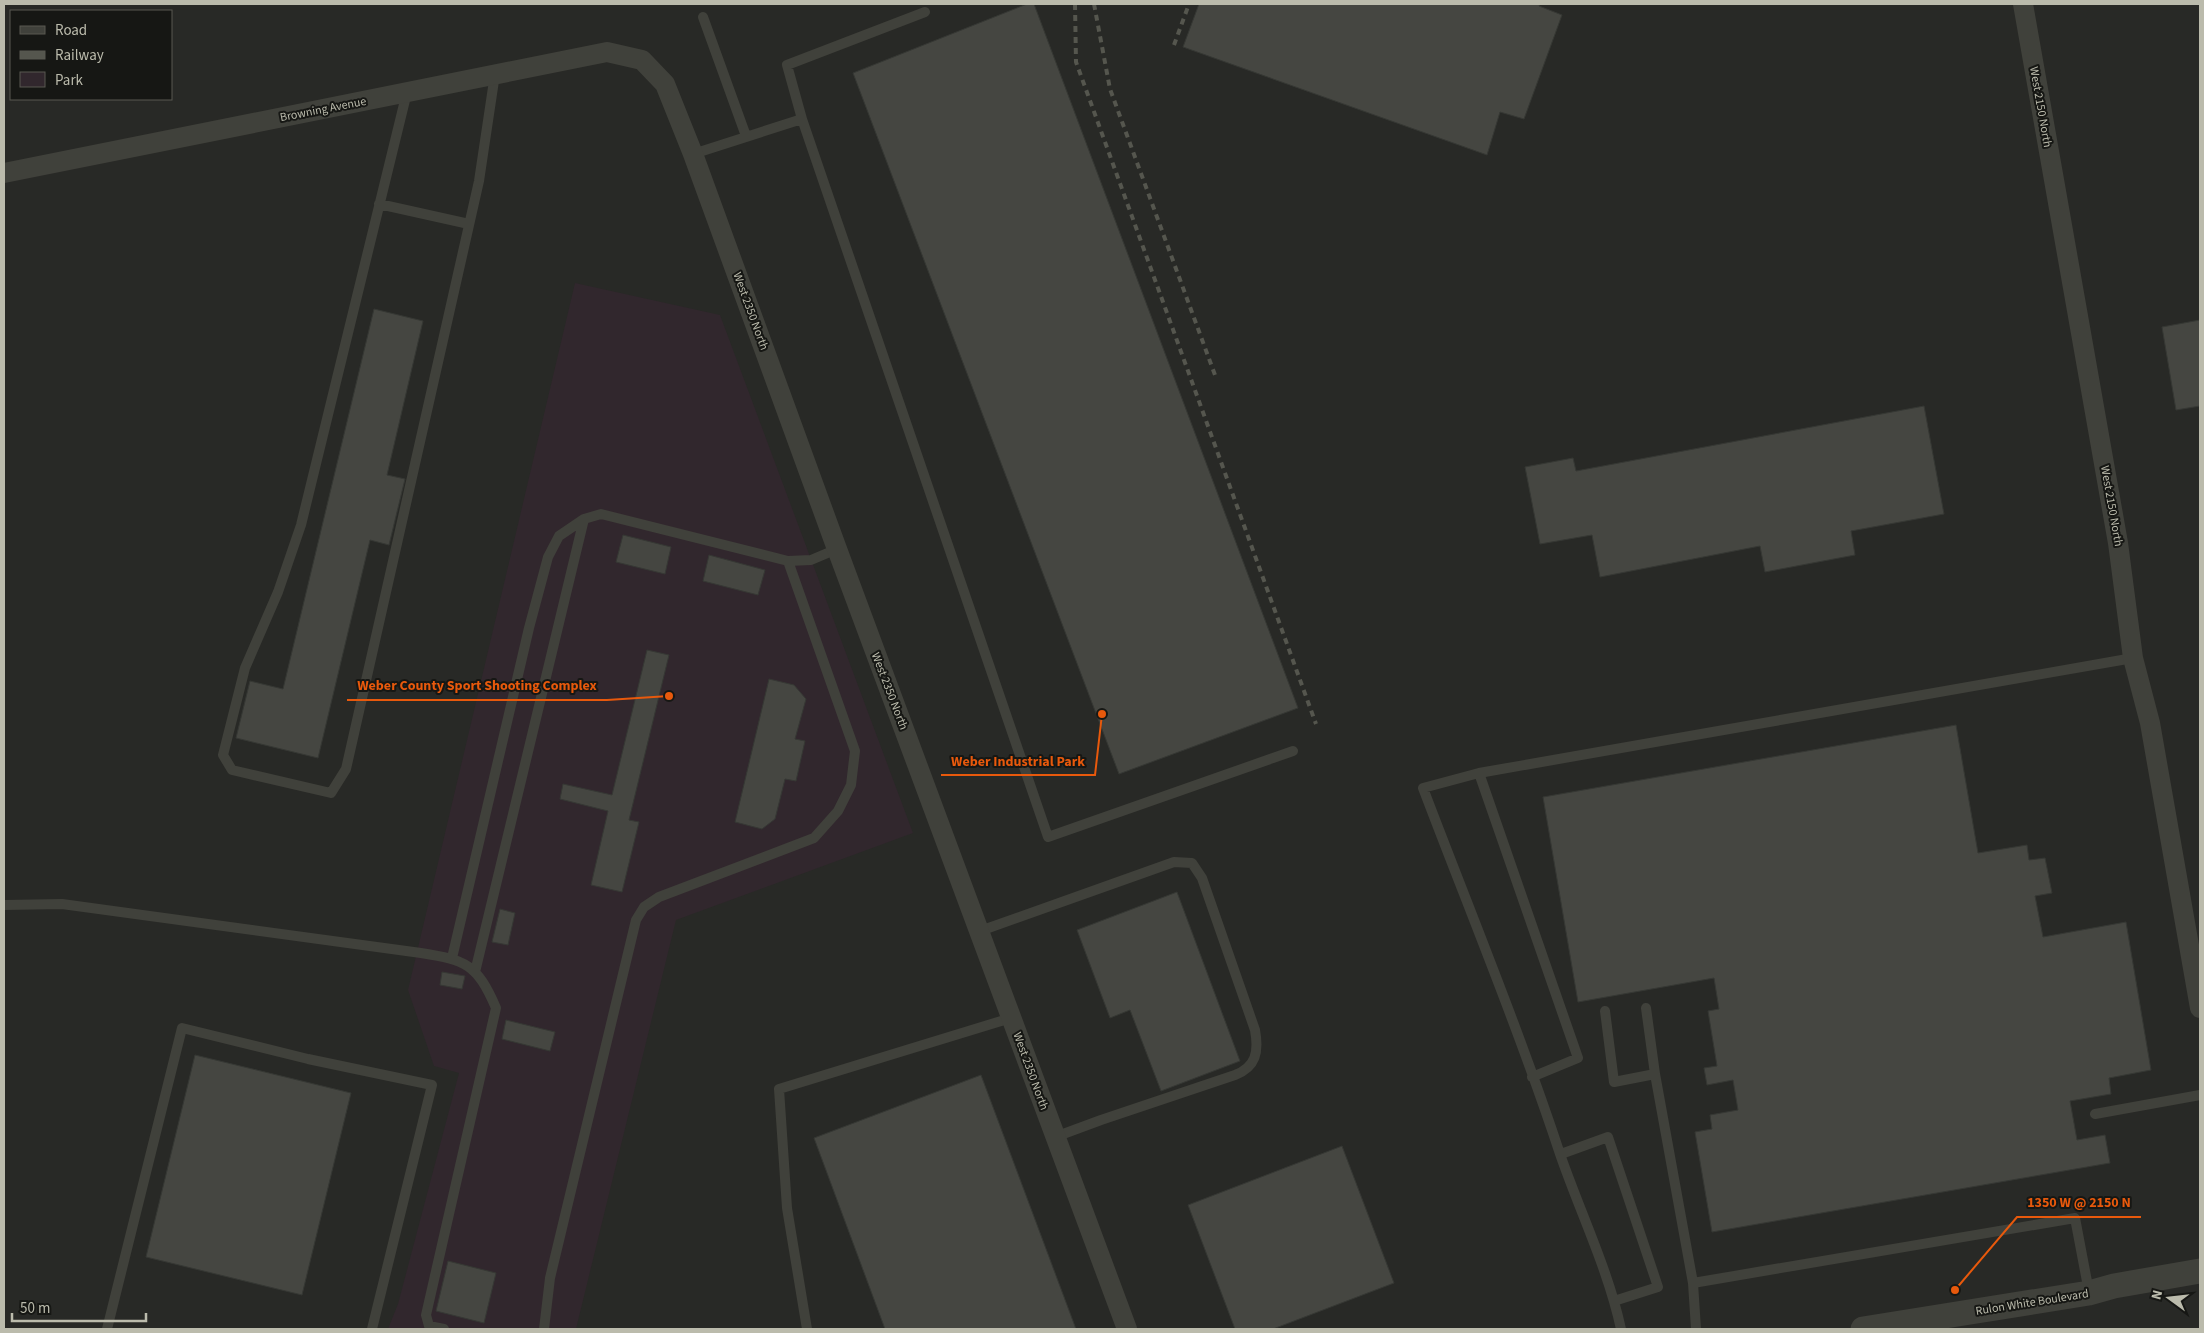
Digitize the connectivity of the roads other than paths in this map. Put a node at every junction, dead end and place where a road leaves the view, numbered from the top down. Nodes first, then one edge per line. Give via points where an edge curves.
1 (2023, 4) edge
2 (925, 12) dead end
3 (703, 17) dead end
4 (642, 60) joint
5 (495, 74) junction
6 (407, 92) junction
7 (802, 119) junction
8 (746, 136) junction
9 (694, 154) junction
10 (4, 173) edge
11 (379, 204) junction
12 (469, 224) junction
13 (584, 520) junction
14 (837, 549) junction
15 (788, 561) junction
16 (2133, 658) junction
17 (1293, 751) dead end
18 (1479, 773) junction
19 (4, 904) edge
20 (980, 931) junction
21 (452, 958) junction
22 (476, 972) junction
23 (1646, 1008) dead end
24 (2200, 1008) edge
25 (1605, 1011) dead end
26 (1011, 1018) junction
27 (1656, 1074) junction
28 (1532, 1076) junction
29 (2200, 1095) edge
30 (2095, 1114) dead end
31 (1055, 1137) junction
32 (1560, 1154) junction
33 (2200, 1271) edge
34 (1693, 1283) junction
35 (2089, 1294) junction
36 (1614, 1301) junction
37 (107, 1329) edge
38 (372, 1329) edge
39 (444, 1329) edge
40 (544, 1329) edge
41 (807, 1329) edge
42 (1127, 1329) edge
43 (1621, 1329) edge
44 (1696, 1329) edge
45 (1863, 1329) edge

1 - 16 street, West 2150 North via 2118,543
2 - 7 lane via 787,64
3 - 8 lane
4 - 5 street, Browning Avenue via 607,52
4 - 9 street, West 2350 North via 665,84
5 - 6 street, Browning Avenue
5 - 12 lane via 479,181
6 - 10 street, Browning Avenue
6 - 11 lane
7 - 8 lane
7 - 17 lane via 1048,837
8 - 9 lane
9 - 14 street, West 2350 North
11 - 12 lane
11 - 12 lane via 301,525 278,592 244,668 223,755 232,770 331,794 346,769
13 - 15 lane via 601,514
13 - 21 lane via 559,536 548,557 528,628
13 - 22 lane
14 - 15 lane via 811,560
14 - 20 street, West 2350 North
15 - 40 lane via 855,751 851,785 838,811 814,838 659,896 644,907 636,920 550,1278
16 - 18 lane
16 - 24 street, West 2150 North via 2150,723
18 - 28 lane via 1578,1058
18 - 28 lane via 1424,788
19 - 21 lane via 62,904
20 - 26 street, West 2350 North
20 - 31 lane via 1174,862 1192,863 1202,878 1255,1030 1256,1049 1251,1065 1246,1071
21 - 22 lane via 465,962
22 - 39 lane via 496,1008 426,1315 429,1326
23 - 27 lane
25 - 27 lane via 1614,1082
26 - 31 street, West 2350 North
26 - 41 lane via 780,1089 787,1208
27 - 34 lane
28 - 32 lane
29 - 30 lane
31 - 42 street, West 2350 North
32 - 36 lane
32 - 36 lane via 1608,1136 1658,1287
33 - 35 street, Rulon White Boulevard via 2114,1286
34 - 35 lane via 2075,1218
34 - 44 lane
35 - 45 street, Rulon White Boulevard
36 - 43 lane
37 - 38 lane via 182,1028 432,1085

